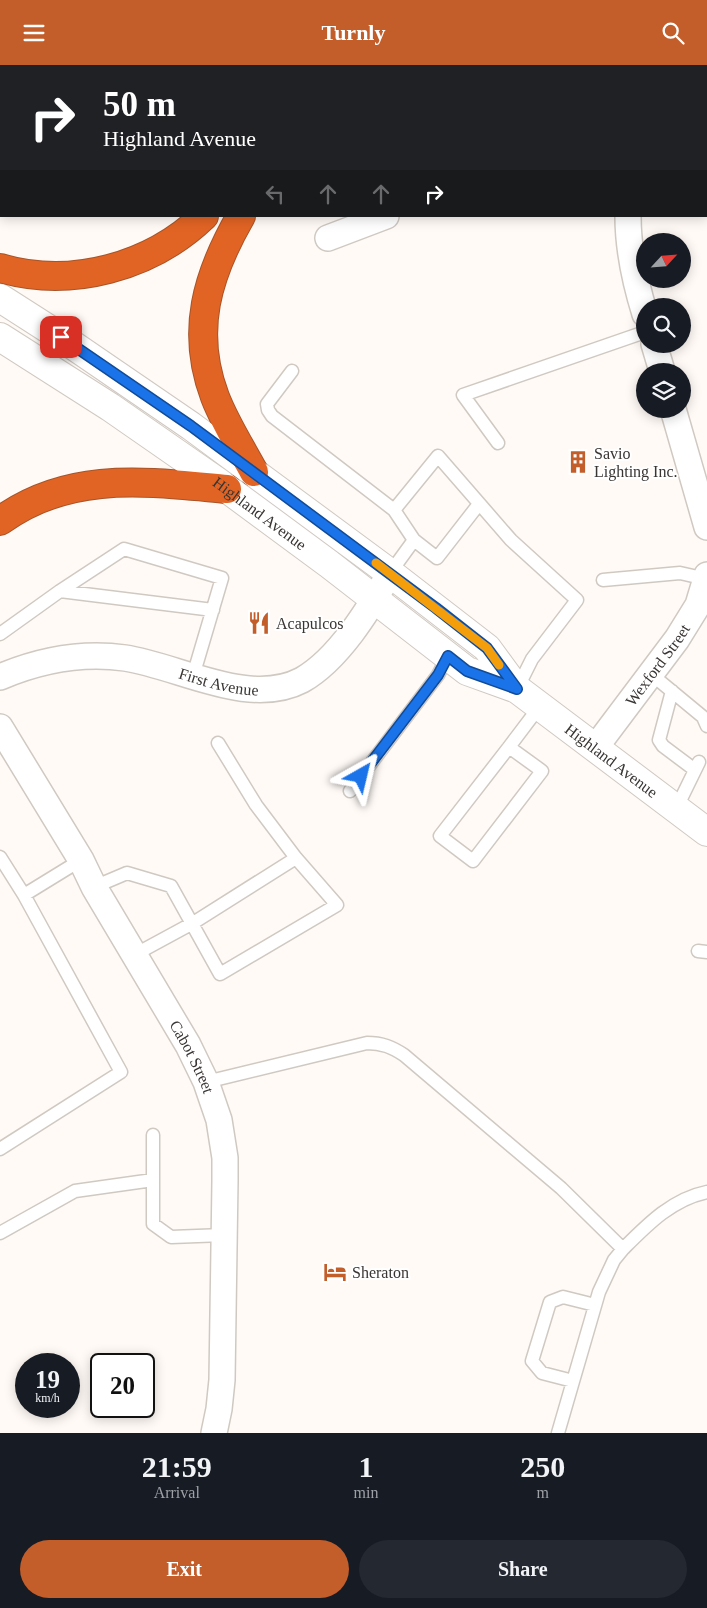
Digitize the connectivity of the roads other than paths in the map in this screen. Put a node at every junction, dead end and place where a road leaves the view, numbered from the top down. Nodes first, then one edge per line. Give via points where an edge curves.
1 (203, 217) edge
2 (240, 217) edge
3 (383, 217) edge
4 (628, 217) edge
5 (328, 237) dead end
6 (0, 268) edge
7 (0, 298) edge
8 (641, 298) edge
9 (636, 335) edge
10 (0, 337) edge
11 (292, 371) dead end
12 (676, 418) edge
13 (498, 443) dead end
14 (254, 472) junction
15 (701, 484) edge
16 (227, 489) junction
17 (479, 504) junction
18 (394, 509) junction
19 (0, 521) edge
20 (707, 527) edge
21 (414, 540) junction
22 (390, 573) junction
23 (707, 577) edge
24 (603, 580) dead end
25 (60, 591) junction
26 (375, 599) junction
27 (702, 605) edge
28 (213, 609) junction
29 (0, 633) edge
30 (448, 656) junction
31 (1, 673) edge
32 (651, 674) junction
33 (193, 676) junction
34 (517, 689) junction
35 (672, 691) junction
36 (540, 706) junction
37 (707, 726) edge
38 (0, 727) edge
39 (218, 743) dead end
40 (508, 747) junction
41 (595, 747) junction
42 (350, 791) dead end
43 (676, 809) junction
44 (707, 832) edge
45 (0, 857) edge
46 (296, 858) junction
47 (81, 860) junction
48 (94, 887) junction
49 (24, 895) junction
50 (193, 923) junction
51 (134, 955) junction
52 (206, 1081) junction
53 (154, 1135) dead end
54 (0, 1149) edge
55 (153, 1180) junction
56 (707, 1192) edge
57 (0, 1233) edge
58 (224, 1235) junction
59 (623, 1249) junction
60 (595, 1305) junction
61 (573, 1381) junction
62 (214, 1433) edge
63 (558, 1433) edge

1 - 6 highway via 169,244 115,267 53,276
2 - 14 highway via 218,260 209,286 203,344 216,399
3 - 5 street
4 - 8 street via 632,266
7 - 14 main road, Highland Avenue via 127,381
9 - 13 lane via 463,395
10 - 16 main road, Highland Avenue via 110,407
11 - 18 lane via 267,404 272,416
12 - 15 street
14 - 22 main road, Highland Avenue
15 - 20 street
16 - 19 highway via 151,482 102,483 40,499
16 - 26 main road, Highland Avenue
17 - 18 lane via 438,456
17 - 21 lane via 437,558
17 - 34 lane via 512,540 577,600 532,659
18 - 21 lane
21 - 22 lane
22 - 26 street, First Avenue
22 - 34 main road, Highland Avenue via 487,648
23 - 24 lane via 680,573
23 - 27 street, Wexford Street
25 - 28 lane
25 - 28 lane via 124,549 222,578
25 - 29 lane
26 - 30 main road, Highland Avenue
26 - 33 street, First Avenue via 329,659 295,683 276,688 248,689
27 - 32 street, Wexford Street
28 - 33 lane
30 - 34 main road, Highland Avenue via 467,671
30 - 42 lane via 438,675
31 - 33 street, First Avenue via 57,659 89,656 141,661
32 - 35 lane
32 - 41 street, Wexford Street
34 - 36 main road, Highland Avenue
35 - 37 lane via 703,717
35 - 43 lane via 659,740 663,746 697,766
36 - 40 lane
36 - 41 main road, Highland Avenue
38 - 47 street, Cabot Street
39 - 46 lane via 256,805
40 - 40 lane via 440,836 473,861 542,771
41 - 43 main road, Highland Avenue
43 - 44 main road, Highland Avenue
45 - 49 lane
46 - 50 lane
46 - 50 lane via 337,905 220,974
47 - 48 street, Cabot Street
47 - 49 lane
48 - 50 lane via 128,873 171,886
48 - 51 street, Cabot Street
49 - 54 lane via 121,1072
50 - 51 lane
51 - 52 street, Cabot Street
52 - 58 street, Cabot Street via 222,1139
52 - 59 lane via 368,1043 390,1046 561,1188
53 - 55 lane
55 - 57 lane via 75,1191
55 - 58 lane via 153,1224 171,1237
56 - 59 lane via 665,1211
58 - 62 street, Cabot Street via 222,1379
59 - 60 lane via 609,1270
60 - 61 lane
60 - 61 lane via 563,1297 550,1303 532,1361 542,1373
61 - 63 lane

